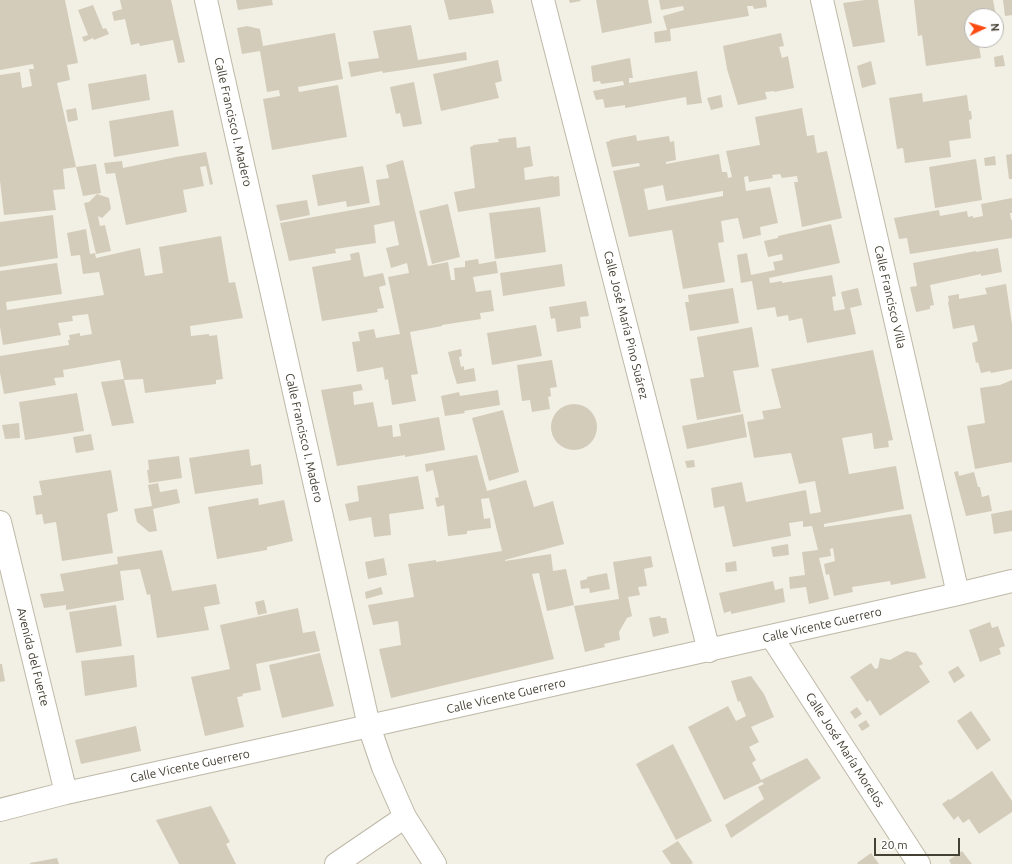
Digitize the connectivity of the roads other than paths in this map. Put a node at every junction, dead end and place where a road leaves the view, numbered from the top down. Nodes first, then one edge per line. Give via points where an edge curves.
1 (206, 0) edge
2 (543, 0) edge
3 (822, 0) edge
4 (0, 522) edge
5 (1012, 581) edge
6 (958, 594) junction
7 (771, 636) junction
8 (709, 651) junction
9 (369, 726) junction
10 (66, 793) junction
11 (0, 810) edge
12 (405, 817) junction
13 (336, 864) edge
14 (435, 864) edge
15 (919, 864) edge

1 - 9 street, Calle Francisco I. Madero
2 - 8 street, Calle José María Pino Suárez
3 - 6 street, Calle Francisco Villa
4 - 10 street, Avenida del Fuerte
5 - 6 street, Calle Vicente Guerrero
6 - 7 street, Calle Vicente Guerrero
7 - 8 street, Calle Vicente Guerrero
7 - 15 street, Calle José María Morelos
8 - 9 street, Calle Vicente Guerrero
9 - 10 street, Calle Vicente Guerrero
9 - 12 street, Calle Francisco I. Madero via 383,767
10 - 11 street, Calle Vicente Guerrero
12 - 13 street
12 - 14 street, Calle Francisco I. Madero

